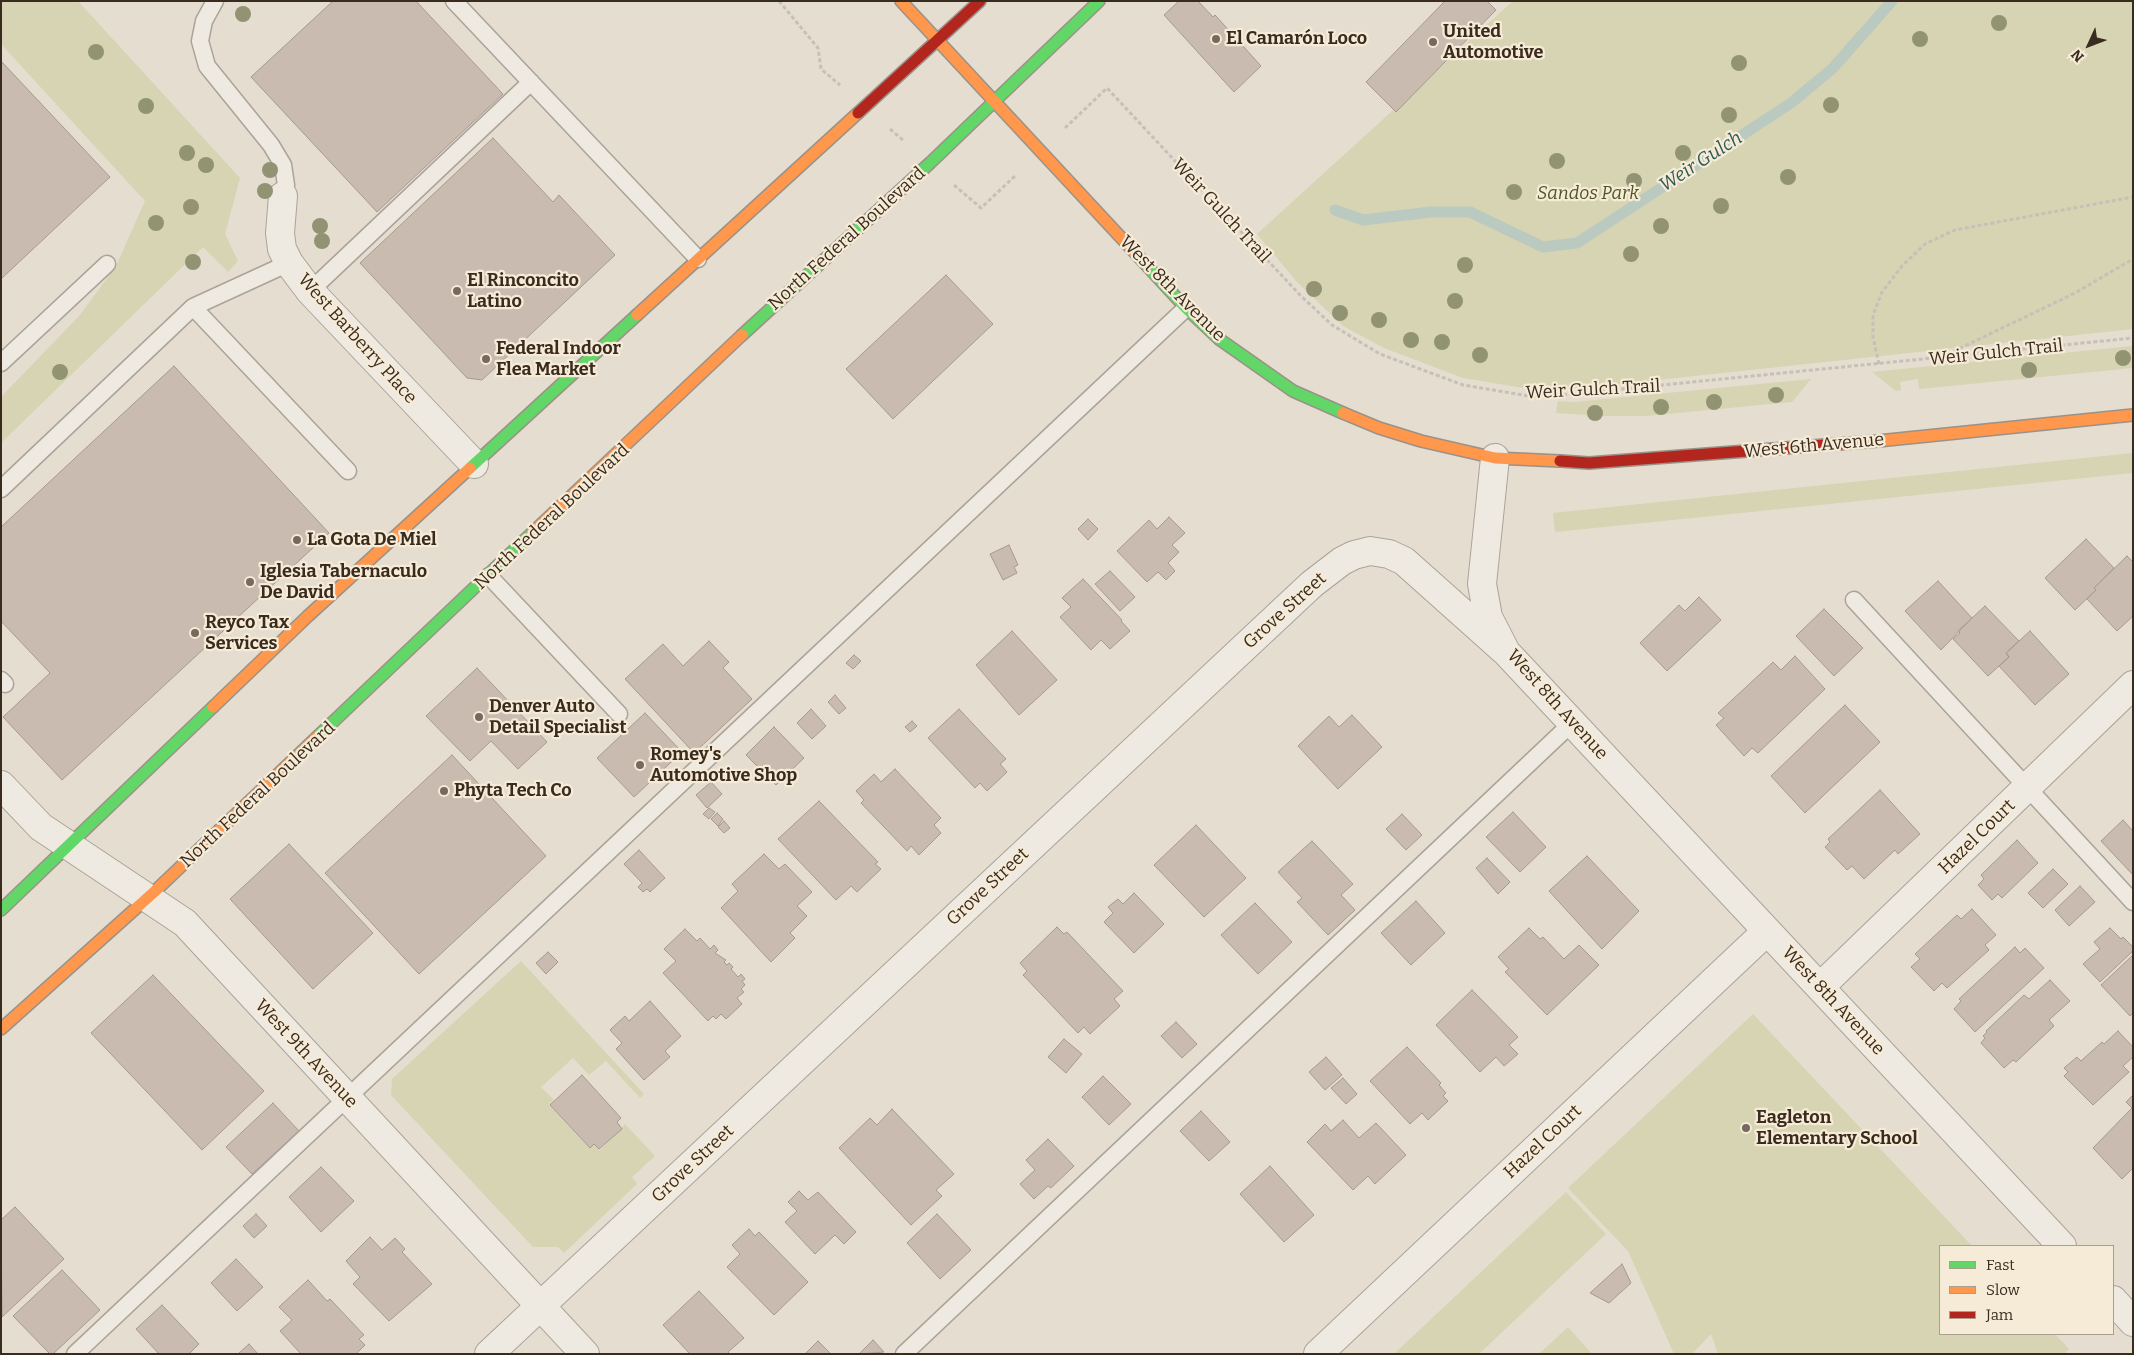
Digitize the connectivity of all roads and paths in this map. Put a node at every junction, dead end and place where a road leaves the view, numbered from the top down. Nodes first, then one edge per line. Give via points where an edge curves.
1 (215, 1) edge
2 (454, 1) edge
3 (779, 1) edge
4 (901, 1) edge
5 (980, 1) edge
6 (1099, 1) edge
7 (937, 40) junction
8 (821, 69) dead end
9 (531, 82) junction
10 (1107, 88) dead end
11 (993, 101) junction
12 (963, 192) dead end
13 (283, 196) joint
14 (2133, 197) edge
15 (981, 208) dead end
16 (698, 259) junction
17 (2133, 259) edge
18 (289, 263) junction
19 (108, 264) dead end
20 (310, 291) junction
21 (193, 307) junction
22 (1186, 308) junction
23 (2133, 338) edge
24 (1940, 359) junction
25 (1, 363) edge
26 (1879, 364) junction
27 (2133, 415) edge
28 (1495, 458) junction
29 (474, 464) junction
30 (348, 472) dead end
31 (1, 488) edge
32 (489, 576) junction
33 (1854, 600) dead end
34 (1506, 652) junction
35 (2133, 685) edge
36 (619, 714) dead end
37 (1572, 723) junction
38 (1, 785) edge
39 (2027, 788) junction
40 (67, 845) junction
41 (148, 898) junction
42 (2133, 902) edge
43 (1, 910) edge
44 (1767, 931) junction
45 (1820, 987) junction
46 (1, 1029) edge
47 (347, 1098) junction
48 (2061, 1245) edge
49 (2114, 1301) edge
50 (541, 1306) junction
51 (2133, 1322) edge
52 (76, 1354) edge
53 (489, 1354) edge
54 (585, 1354) edge
55 (904, 1354) edge
56 (1318, 1354) edge

1 - 13 lane via 204,21 200,41 206,66 271,145 283,165 286,185
2 - 9 lane
3 - 8 path via 818,48
4 - 7 main road, West 8th Avenue
5 - 7 main road
6 - 11 main road, North Federal Boulevard
7 - 11 main road, West 8th Avenue
7 - 16 main road
9 - 16 lane
9 - 20 lane
10 - 26 path, Weir Gulch Trail via 1332,325 1380,354 1463,385 1529,396 1552,396
11 - 22 main road, West 8th Avenue
11 - 32 main road, North Federal Boulevard via 930,164 733,343
12 - 15 path
13 - 18 street, West Barberry Place via 280,233 282,249
14 - 26 path via 1955,230 1925,244 1882,292 1873,315 1873,337
16 - 29 main road
17 - 24 path via 2075,293
18 - 20 street, West Barberry Place
18 - 21 lane
19 - 25 lane
20 - 29 street, West Barberry Place
21 - 30 lane
21 - 31 lane
22 - 28 main road, West 8th Avenue via 1219,339 1293,392 1379,428
22 - 47 lane
23 - 24 path, Weir Gulch Trail
24 - 26 path, Weir Gulch Trail
27 - 28 main road, West 6th Avenue via 1664,459 1589,463
28 - 34 street, West 8th Avenue via 1482,584 1488,617
29 - 40 main road
32 - 36 lane
32 - 41 main road, North Federal Boulevard
33 - 39 lane
34 - 37 street, West 8th Avenue
34 - 50 street, Grove Street via 1404,561 1370,551 1354,555 1312,584
35 - 39 street, Hazel Court
37 - 44 street, West 8th Avenue
37 - 55 lane
38 - 40 street, West 9th Avenue via 41,827
39 - 42 lane
39 - 45 street, Hazel Court
40 - 41 street, West 9th Avenue
40 - 43 main road
41 - 46 main road, North Federal Boulevard
41 - 47 street, West 9th Avenue via 185,923
44 - 45 street, West 8th Avenue
44 - 56 street, Hazel Court
45 - 48 street, West 8th Avenue
47 - 50 street, West 9th Avenue
47 - 52 lane
49 - 51 street
50 - 53 street, Grove Street
50 - 54 street, West 9th Avenue

